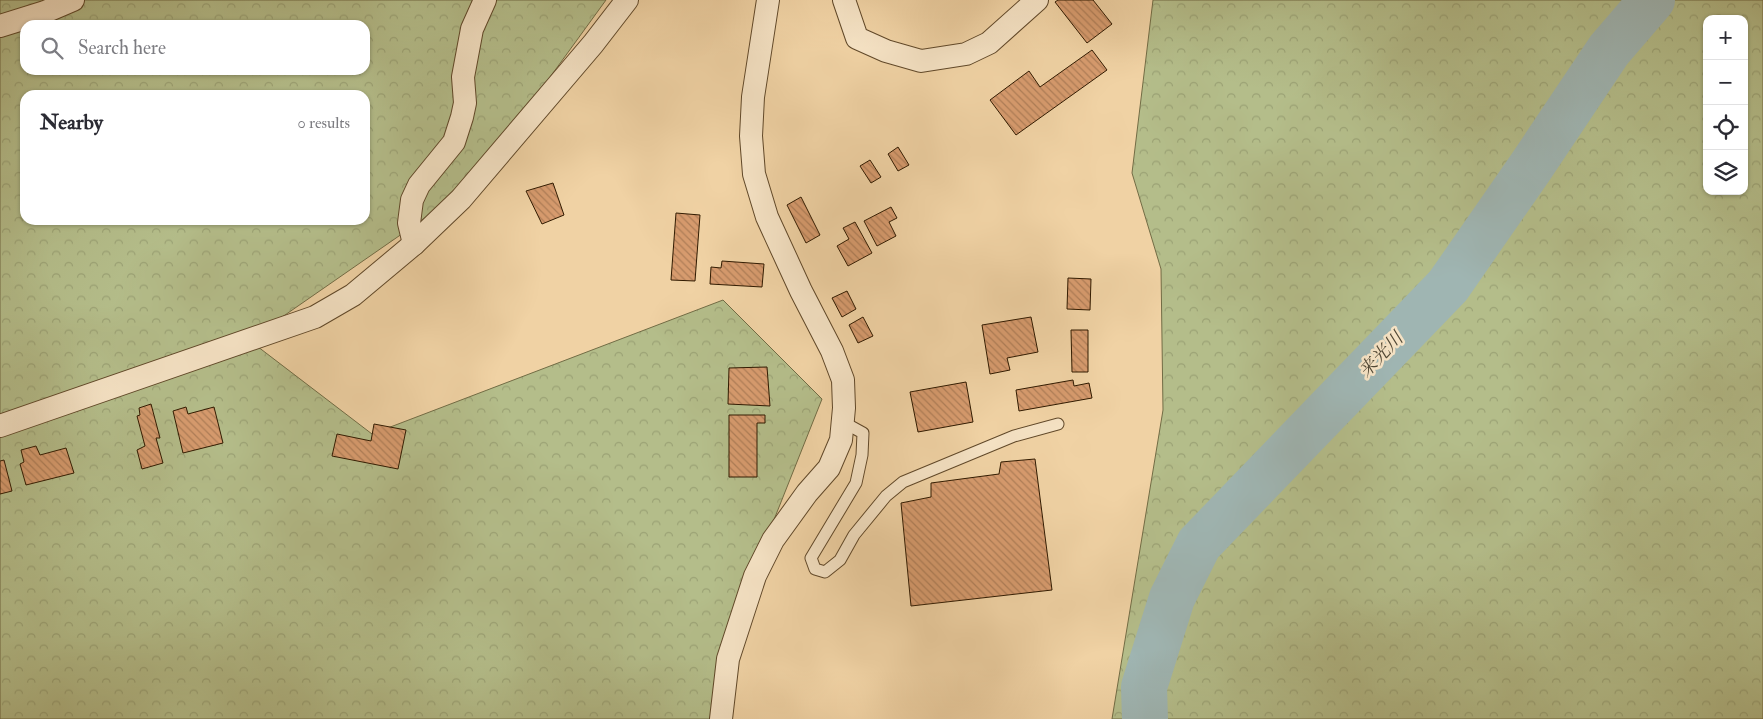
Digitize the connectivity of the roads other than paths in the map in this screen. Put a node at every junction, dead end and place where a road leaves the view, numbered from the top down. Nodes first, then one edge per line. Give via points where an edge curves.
1 (73, 0) edge
2 (485, 0) edge
3 (627, 0) edge
4 (768, 0) edge
5 (844, 0) edge
6 (1037, 0) edge
7 (0, 26) edge
8 (414, 244) junction
9 (843, 422) junction
10 (1058, 424) dead end
11 (0, 426) edge
12 (721, 719) edge

1 - 7 street
2 - 8 street via 472,29 464,77 462,117 454,142 419,185 412,200 409,223
3 - 8 street via 461,199
4 - 9 street via 753,97 751,136 754,174 767,217 832,351 842,380
5 - 6 street via 857,38 921,61 966,54 989,43
8 - 11 street via 352,295 315,317
9 - 10 lane via 863,433 862,455 856,483 811,558 815,569 825,572 840,560 854,535 886,496 903,482 1014,436
9 - 12 street via 841,440 829,468 773,540 755,576 728,659

